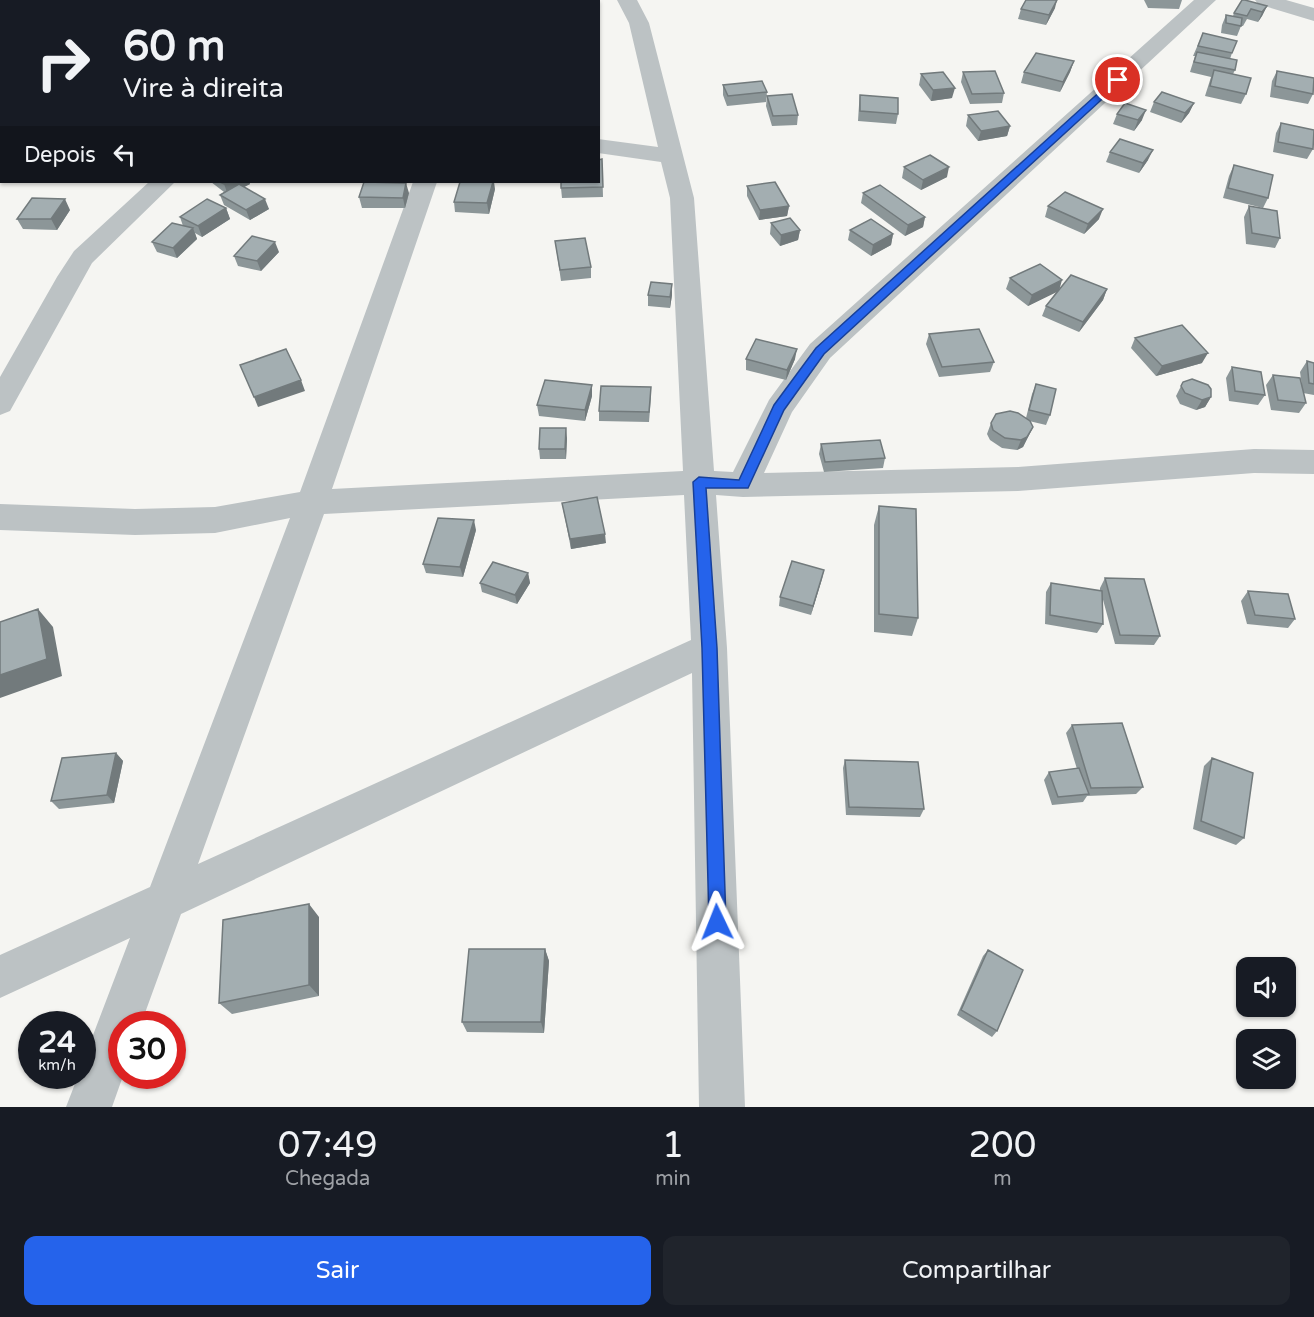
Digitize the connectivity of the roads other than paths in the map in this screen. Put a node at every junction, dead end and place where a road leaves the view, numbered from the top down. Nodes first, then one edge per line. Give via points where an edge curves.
1 (627, 0) edge
2 (1206, 0) edge
3 (1265, 0) edge
4 (1314, 15) edge
5 (600, 146) edge
6 (671, 156) junction
7 (162, 183) edge
8 (425, 183) edge
9 (0, 404) edge
10 (1314, 462) edge
11 (699, 482) junction
12 (743, 485) junction
13 (312, 502) junction
14 (1, 513) edge
15 (709, 648) junction
16 (166, 900) junction
17 (0, 977) edge
18 (89, 1107) edge
19 (722, 1107) edge

1 - 6 street via 639,23
2 - 12 street via 820,351 779,408
3 - 4 street
5 - 6 street
6 - 11 street via 682,198
7 - 9 street via 83,256
8 - 13 street
10 - 12 street via 1254,461 1018,479
11 - 12 street
11 - 13 street
11 - 15 street
13 - 14 street via 215,520 135,522
13 - 16 street
15 - 16 street
15 - 19 street
16 - 17 street
16 - 18 street

